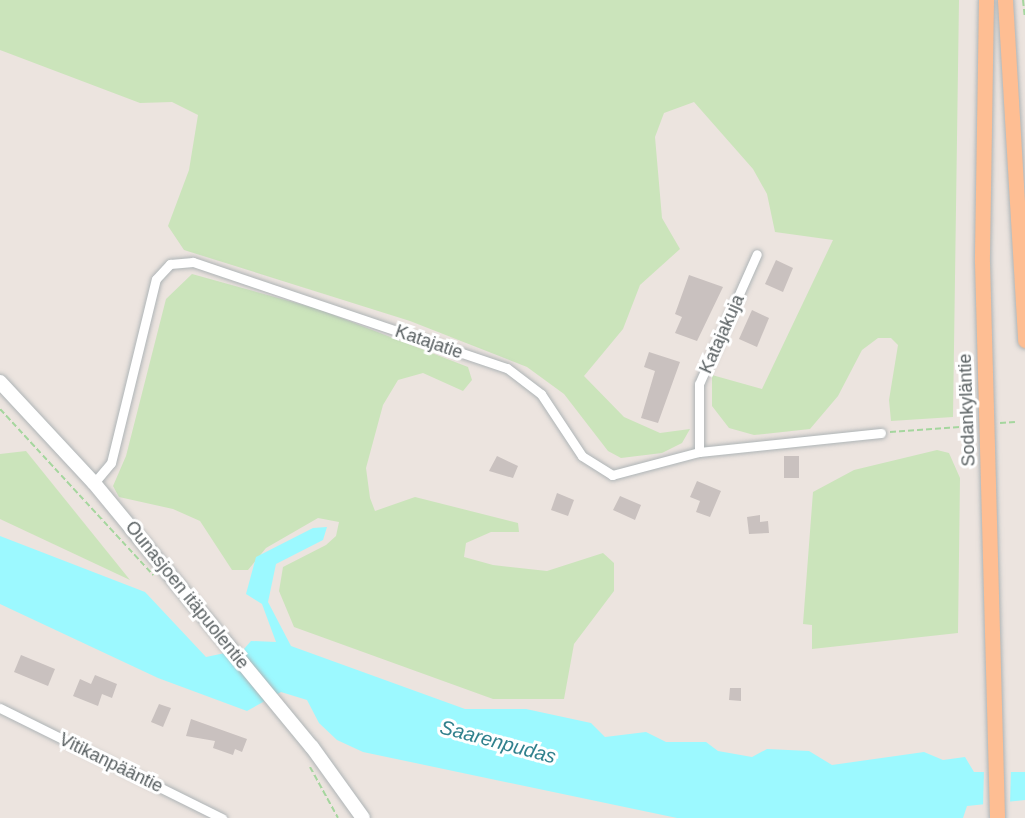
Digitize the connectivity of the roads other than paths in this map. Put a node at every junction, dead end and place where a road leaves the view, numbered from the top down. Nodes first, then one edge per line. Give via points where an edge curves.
1 (986, 0) edge
2 (1005, 0) edge
3 (757, 254) dead end
4 (1025, 340) edge
5 (0, 382) edge
6 (881, 433) road end
7 (699, 453) junction
8 (94, 483) junction
9 (0, 708) edge
10 (995, 817) edge
11 (222, 818) edge
12 (363, 818) edge

1 - 10 highway, Sodankyläntie via 982,262 997,760
2 - 4 highway
3 - 7 street, Katajakuja via 699,384
5 - 8 main road, Ounasjoen itäpuolentie
6 - 7 street, Katajatie
7 - 8 street, Katajatie via 612,475 598,470 582,456 541,394 507,368 193,262 170,264 156,279 111,463
8 - 12 main road, Ounasjoen itäpuolentie via 166,579
9 - 11 street, Vitikanpääntie

